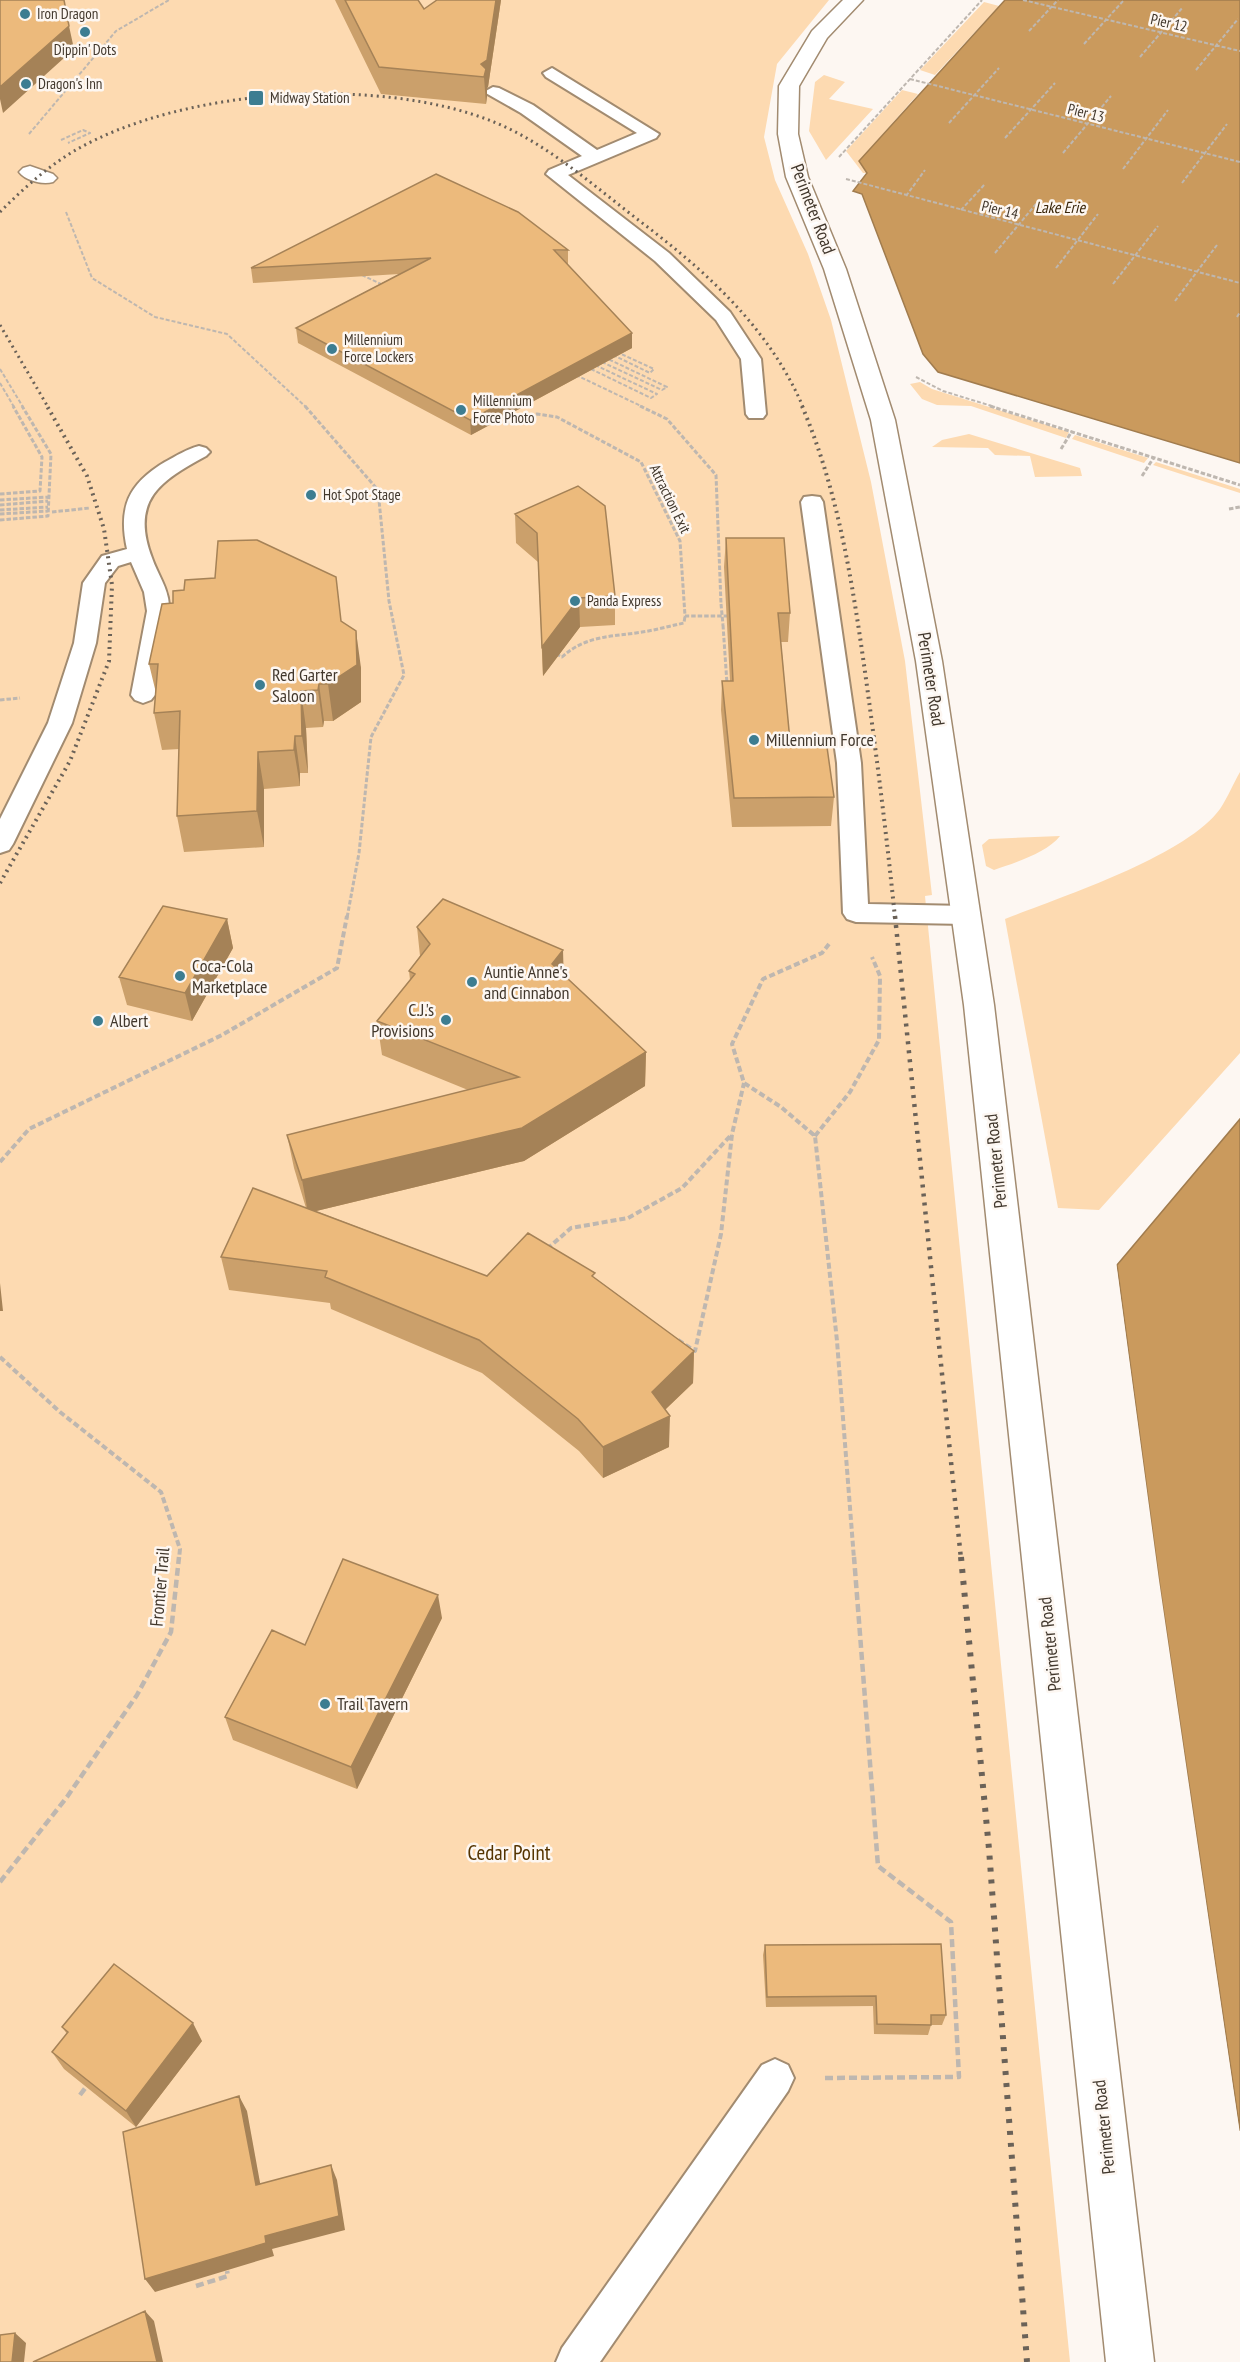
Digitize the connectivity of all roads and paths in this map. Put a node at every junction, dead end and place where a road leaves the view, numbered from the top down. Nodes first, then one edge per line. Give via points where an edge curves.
1 (169, 0) edge
2 (854, 0) edge
3 (982, 0) edge
4 (1023, 0) edge
5 (1059, 0) edge
6 (1124, 0) edge
7 (1052, 7) junction
8 (1183, 7) dead end
9 (1106, 19) junction
10 (1238, 20) dead end
11 (1029, 31) dead end
12 (1161, 32) junction
13 (1084, 44) dead end
14 (1216, 45) junction
15 (1240, 51) edge
16 (1140, 57) dead end
17 (999, 68) dead end
18 (1196, 70) dead end
19 (552, 73) dead end
20 (910, 79) junction
21 (1054, 83) dead end
22 (492, 92) dead end
23 (974, 96) junction
24 (1111, 96) dead end
25 (1030, 110) junction
26 (1168, 110) dead end
27 (949, 123) dead end
28 (1087, 124) junction
29 (1227, 124) dead end
30 (1005, 138) dead end
31 (1146, 139) junction
32 (54, 143) dead end
33 (65, 144) dead end
34 (1063, 153) dead end
35 (1205, 153) junction
36 (594, 156) junction
37 (834, 162) dead end
38 (1240, 162) edge
39 (1123, 169) dead end
40 (925, 170) dead end
41 (844, 178) dead end
42 (1182, 183) dead end
43 (985, 184) dead end
44 (906, 196) junction
45 (1041, 198) dead end
46 (960, 210) junction
47 (1098, 214) dead end
48 (1020, 226) junction
49 (1158, 226) dead end
50 (1077, 241) junction
51 (1217, 245) dead end
52 (995, 253) dead end
53 (1135, 256) junction
54 (1056, 268) dead end
55 (1197, 272) junction
56 (362, 274) edge
57 (1240, 283) edge
58 (1113, 284) dead end
59 (393, 291) edge
60 (1175, 301) dead end
61 (1240, 312) edge
62 (1237, 317) dead end
63 (612, 350) edge
64 (608, 353) edge
65 (603, 357) edge
66 (597, 360) edge
67 (592, 364) edge
68 (587, 367) edge
69 (0, 369) edge
70 (573, 374) edge
71 (910, 374) dead end
72 (0, 383) edge
73 (756, 414) dead end
74 (505, 424) dead end
75 (1072, 431) junction
76 (1061, 449) dead end
77 (199, 452) dead end
78 (1154, 457) junction
79 (1142, 476) dead end
80 (1240, 485) edge
81 (0, 494) edge
82 (48, 499) junction
83 (0, 500) edge
84 (812, 502) dead end
85 (0, 505) edge
86 (1240, 507) edge
87 (48, 509) junction
88 (1230, 509) dead end
89 (0, 512) edge
90 (0, 520) edge
91 (140, 553) junction
92 (684, 616) junction
93 (727, 616) edge
94 (723, 625) joint
95 (555, 654) edge
96 (728, 689) edge
97 (142, 694) dead end
98 (0, 844) edge
99 (856, 913) junction
100 (966, 915) junction
101 (744, 1083) junction
102 (732, 1134) junction
103 (815, 1136) junction
104 (0, 1161) edge
105 (554, 1257) edge
106 (676, 1338) edge
107 (0, 1357) edge
108 (0, 1882) edge
109 (775, 2078) joint
110 (86, 2087) edge
111 (80, 2095) edge
112 (227, 2271) edge
113 (196, 2286) edge
114 (576, 2362) edge
115 (1130, 2362) edge

1 - 104 path via 116,31 9,157 38,175 66,212 92,278 155,317 227,334 305,406 378,490 389,601 404,675 371,737 359,853 337,968 222,1035 29,1129
2 - 100 street, Perimeter Road via 819,35 789,86 788,134 797,177 835,269 883,420 929,662
3 - 20 path
4 - 7 path, Pier 12
5 - 7 path
6 - 9 path
7 - 9 path, Pier 12
7 - 11 path
8 - 12 path
9 - 12 path, Pier 12
9 - 13 path
10 - 14 path
12 - 14 path, Pier 12
12 - 16 path
14 - 15 path, Pier 12
14 - 18 path
17 - 23 path
19 - 36 lane via 650,134
20 - 23 path, Pier 13
20 - 37 path
21 - 25 path
22 - 36 lane via 527,109
23 - 25 path, Pier 13
23 - 27 path
24 - 28 path
25 - 28 path, Pier 13
25 - 30 path
26 - 31 path
28 - 31 path, Pier 13
28 - 34 path
29 - 35 path
31 - 35 path, Pier 13
31 - 39 path
32 - 33 path via 83,130 90,133
35 - 38 path, Pier 13
35 - 42 path
36 - 73 lane via 555,174 662,257 723,316 751,359
40 - 44 path
41 - 44 path, Pier 14
43 - 46 path
44 - 46 path, Pier 14
45 - 48 path
46 - 48 path, Pier 14
47 - 50 path
48 - 50 path, Pier 14
48 - 52 path
49 - 53 path
50 - 53 path, Pier 14
50 - 54 path
51 - 55 path
53 - 55 path, Pier 14
53 - 58 path
55 - 57 path, Pier 14
55 - 60 path
56 - 59 path
61 - 62 path
63 - 64 path via 654,369 650,373
65 - 66 path via 667,387 662,390
67 - 68 path via 657,394 651,398
69 - 82 path via 51,453
70 - 94 path, bridge via 667,419 716,475
71 - 75 path via 944,391
72 - 81 path via 42,457 40,491
74 - 92 path, Attraction Exit via 537,414 557,417 641,462 680,541
75 - 76 path
75 - 78 path
77 - 91 lane via 143,487 132,515
78 - 79 path
78 - 80 path
82 - 83 path
82 - 85 path
82 - 87 path
84 - 99 lane via 849,763
86 - 88 path
87 - 89 path
87 - 90 path via 48,516
91 - 97 lane via 158,605
91 - 98 lane via 110,561 94,583 85,644 60,723
92 - 93 path
92 - 95 path via 684,623 639,633 601,635 585,639 562,657
94 - 96 path
99 - 100 lane
99 - 101 path via 822,953 763,979 732,1044
99 - 103 path via 880,976 879,1040 850,1092
100 - 115 street, Perimeter Road via 982,1029
101 - 102 path
101 - 103 path
102 - 105 path via 682,1188 628,1218 571,1228 544,1251
102 - 106 path via 721,1234 695,1351
103 - 109 path via 837,1341 878,1866 951,1922 958,2077
107 - 108 path, Frontier Trail via 60,1412 161,1492 180,1549 171,1632 137,1695 67,1797
109 - 114 lane
110 - 111 path
112 - 113 path via 228,2276

